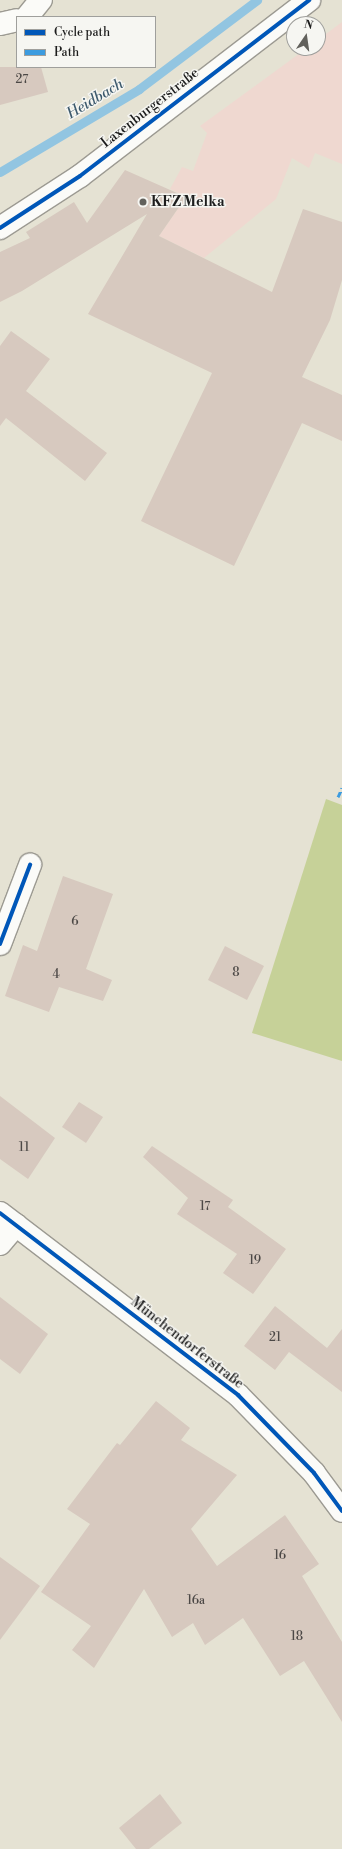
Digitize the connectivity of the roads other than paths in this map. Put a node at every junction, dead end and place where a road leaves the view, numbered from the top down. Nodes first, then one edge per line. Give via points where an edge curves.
1 (41, 0) edge
2 (309, 0) edge
3 (28, 16) edge
4 (16, 20) edge
5 (0, 24) edge
6 (0, 228) edge
7 (30, 866) dead end
8 (0, 944) edge
9 (8, 1219) edge
10 (0, 1244) edge
11 (342, 1511) edge

1 - 3 street
2 - 6 street, Laxenburgerstraße via 80,176
4 - 5 street
7 - 8 street
9 - 10 street
9 - 11 street, Münchendorferstraße via 238,1395 314,1474

